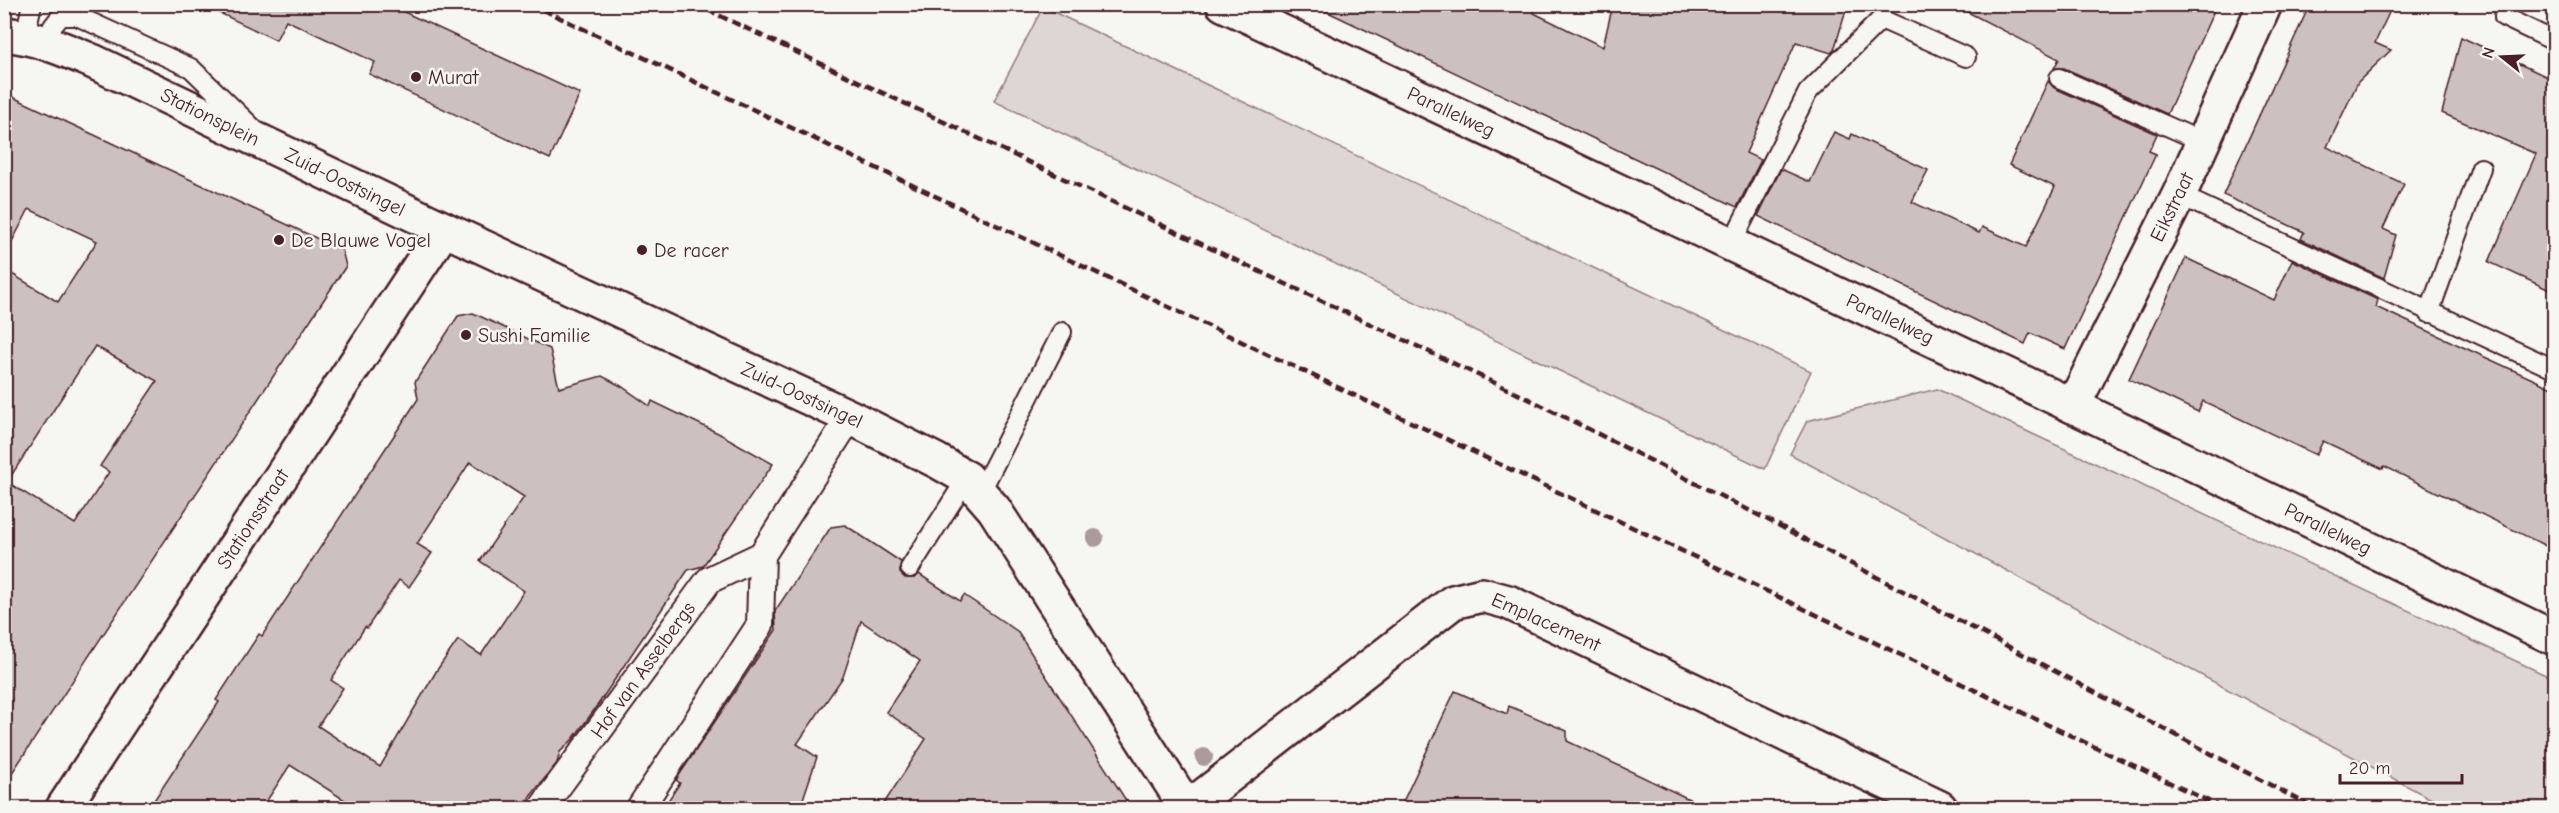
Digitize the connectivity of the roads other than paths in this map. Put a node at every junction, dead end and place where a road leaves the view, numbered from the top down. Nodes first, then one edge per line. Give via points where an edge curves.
1 (32, 4) edge
2 (1223, 4) edge
3 (2265, 4) edge
4 (2506, 4) edge
5 (1881, 12) edge
6 (26, 37) edge
7 (2554, 41) edge
8 (1966, 57) dead end
9 (2060, 78) dead end
10 (2203, 142) junction
11 (275, 148) joint
12 (2481, 168) dead end
13 (2178, 195) junction
14 (444, 229) junction
15 (1731, 244) junction
16 (2429, 313) junction
17 (1062, 332) dead end
18 (2554, 369) edge
19 (2073, 406) junction
20 (850, 417) junction
21 (974, 486) junction
22 (762, 555) junction
23 (910, 568) dead end
24 (2554, 638) edge
25 (63, 808) edge
26 (542, 808) edge
27 (640, 808) edge
28 (1188, 808) edge
29 (1940, 808) edge

1 - 6 lane, Stationsplein
2 - 15 street, Parallelweg
3 - 10 street, Eikstraat
4 - 7 lane via 2504,17
5 - 8 lane
5 - 15 lane via 1808,92
6 - 11 street, Stationsplein via 92,61
9 - 10 lane
10 - 13 street, Eikstraat
11 - 14 street, Zuid-Oostsingel
12 - 16 lane
13 - 16 lane
13 - 19 street, Eikstraat
14 - 20 street, Zuid-Oostsingel
14 - 25 street, Stationsstraat
15 - 19 street, Parallelweg
16 - 18 lane
17 - 21 lane
19 - 24 street, Parallelweg
20 - 21 street, Zuid-Oostsingel
20 - 22 street
21 - 23 lane
21 - 28 street, Zuid-Oostsingel via 994,509
22 - 26 street, Hof van Asselbergs via 708,580
22 - 27 street via 760,625
28 - 29 street, Emplacement via 1453,602 1482,594 1508,602

